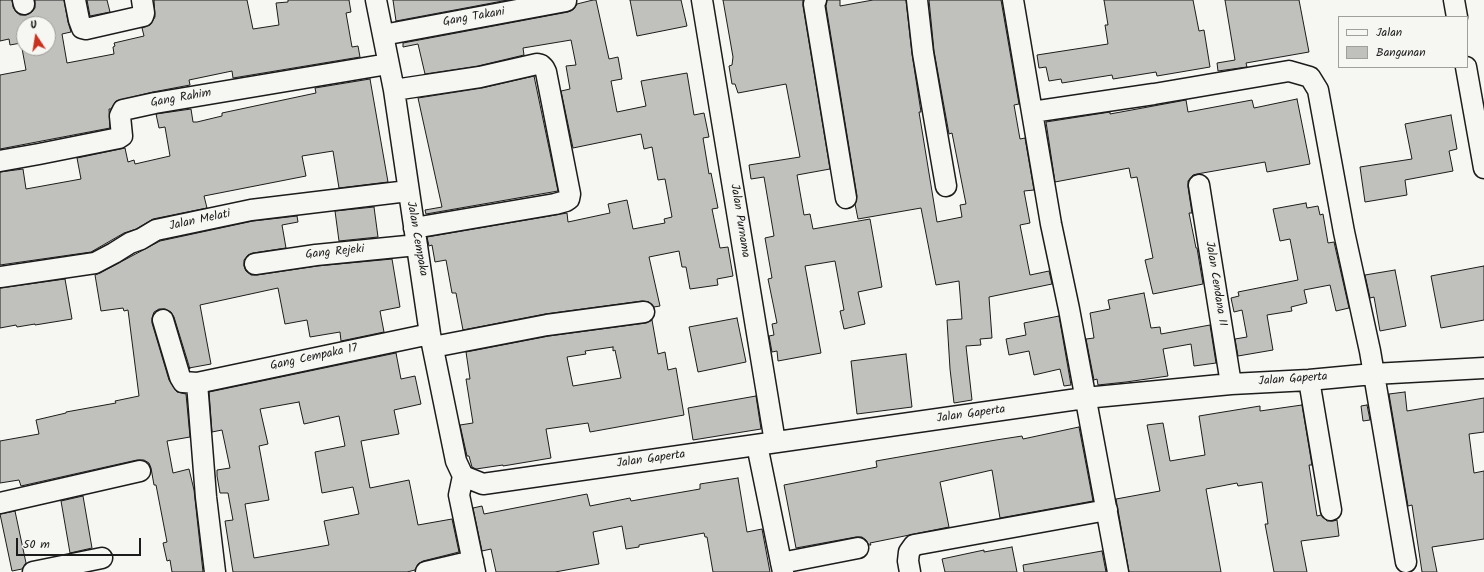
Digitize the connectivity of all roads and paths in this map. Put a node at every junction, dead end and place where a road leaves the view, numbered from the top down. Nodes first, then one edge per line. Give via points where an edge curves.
1 (75, 0) edge
2 (142, 0) edge
3 (376, 0) edge
4 (702, 0) edge
5 (816, 0) edge
6 (917, 0) edge
7 (1013, 0) edge
8 (1454, 0) edge
9 (566, 1) dead end
10 (1457, 16) edge
11 (383, 34) junction
12 (388, 64) junction
13 (1466, 68) edge
14 (394, 90) junction
15 (1032, 112) junction
16 (0, 161) edge
17 (1484, 168) edge
18 (1199, 184) dead end
19 (946, 186) dead end
20 (408, 191) junction
21 (846, 198) dead end
22 (415, 236) junction
23 (254, 264) dead end
24 (0, 277) edge
25 (644, 312) dead end
26 (163, 320) dead end
27 (432, 340) junction
28 (1484, 368) edge
29 (1373, 374) junction
30 (1309, 380) junction
31 (197, 383) junction
32 (1230, 384) junction
33 (1086, 398) junction
34 (766, 444) junction
35 (140, 471) dead end
36 (463, 476) junction
37 (0, 503) edge
38 (1107, 510) junction
39 (1331, 510) dead end
40 (858, 548) dead end
41 (102, 558) dead end
42 (1406, 562) dead end
43 (474, 567) edge
44 (782, 568) edge
45 (33, 572) edge
46 (215, 572) edge
47 (426, 572) edge
48 (910, 572) edge
49 (1118, 572) edge

1 - 2 street via 78,20 82,28 86,29 143,16
3 - 11 street, Jalan Cempaka
4 - 34 street, Jalan Purnama
5 - 21 street via 814,4
6 - 19 street via 923,53
7 - 15 street
8 - 10 street
9 - 11 street, Gang Takani
11 - 12 street, Jalan Cempaka
12 - 14 street, Jalan Cempaka
12 - 16 street, Gang Rahim via 123,110 120,116 122,136 119,138
13 - 17 street
14 - 20 street, Jalan Cempaka
14 - 22 street, Gang Rejeki via 480,77 537,64 541,66 546,72 570,194 566,201 555,204
15 - 29 street via 1289,71 1310,77 1318,90
15 - 33 street via 1051,224
18 - 32 street, Jalan Cendana II
20 - 22 street, Jalan Cempaka
20 - 24 street, Jalan Melati via 251,210 156,230 95,263
22 - 23 street, Gang Rejeki
22 - 27 street, Jalan Cempaka
25 - 27 street, Gang Cempaka 17
26 - 31 street via 180,377 183,382
27 - 31 street, Gang Cempaka 17
27 - 36 street, Jalan Cempaka via 456,461
28 - 29 street, Jalan Gaperta
29 - 30 street, Jalan Gaperta
29 - 42 street
30 - 32 street, Jalan Gaperta
30 - 39 street
31 - 46 street
32 - 33 street, Jalan Gaperta
33 - 34 street, Jalan Gaperta
33 - 38 street
34 - 36 street, Jalan Gaperta via 483,484
34 - 44 street, Jalan Purnama
35 - 37 street
36 - 43 street via 459,495
38 - 48 street via 914,545 909,552
38 - 49 street
40 - 44 street
41 - 45 street
43 - 47 street

